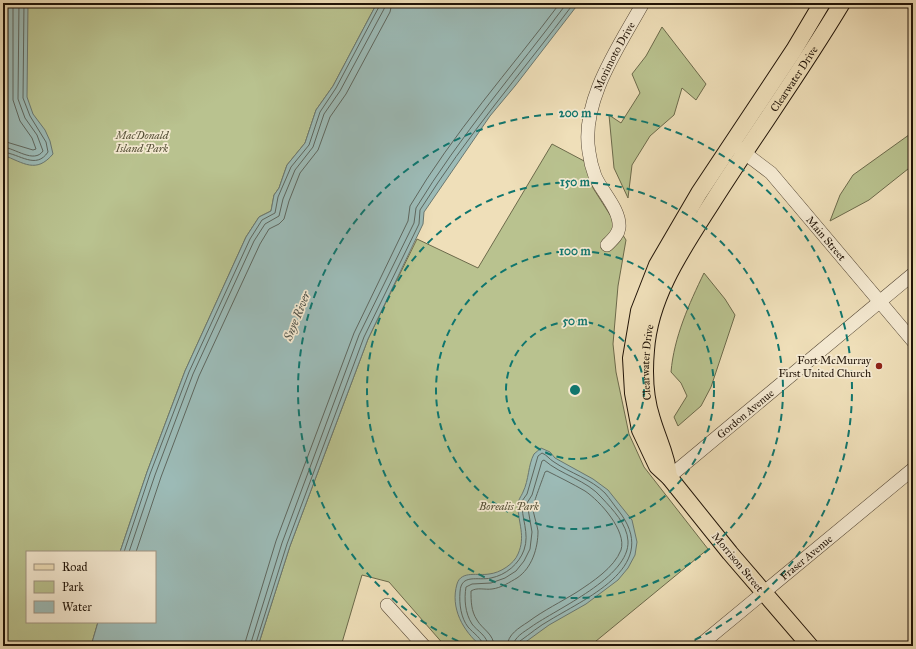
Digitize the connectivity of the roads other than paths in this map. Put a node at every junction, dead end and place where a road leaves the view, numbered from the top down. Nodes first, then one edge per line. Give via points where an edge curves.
1 (643, 3) edge
2 (822, 3) edge
3 (842, 3) edge
4 (731, 144) junction
5 (745, 152) junction
6 (607, 245) dead end
7 (913, 274) edge
8 (879, 302) junction
9 (913, 341) edge
10 (913, 468) edge
11 (669, 477) junction
12 (764, 593) junction
13 (387, 605) dead end
14 (424, 646) edge
15 (699, 646) edge
16 (810, 646) edge

1 - 6 street, Morimoto Drive via 603,78 588,122 589,153 595,176 618,218 618,232
2 - 4 main road, Clearwater Drive
3 - 5 main road, Clearwater Drive
4 - 5 street, Main Street
4 - 11 main road, Clearwater Drive via 657,265 642,299 637,320 631,358 640,430 656,466
5 - 8 street, Main Street via 771,174
5 - 11 main road, Clearwater Drive via 674,264 651,321 646,349 647,393 652,419 667,459
7 - 8 street, Gordon Avenue
8 - 9 street, Main Street
8 - 11 street, Gordon Avenue
10 - 12 street, Fraser Avenue
11 - 12 main road, Morrison Street
12 - 15 street, Fraser Avenue
12 - 16 main road, Morrison Street
13 - 14 street

